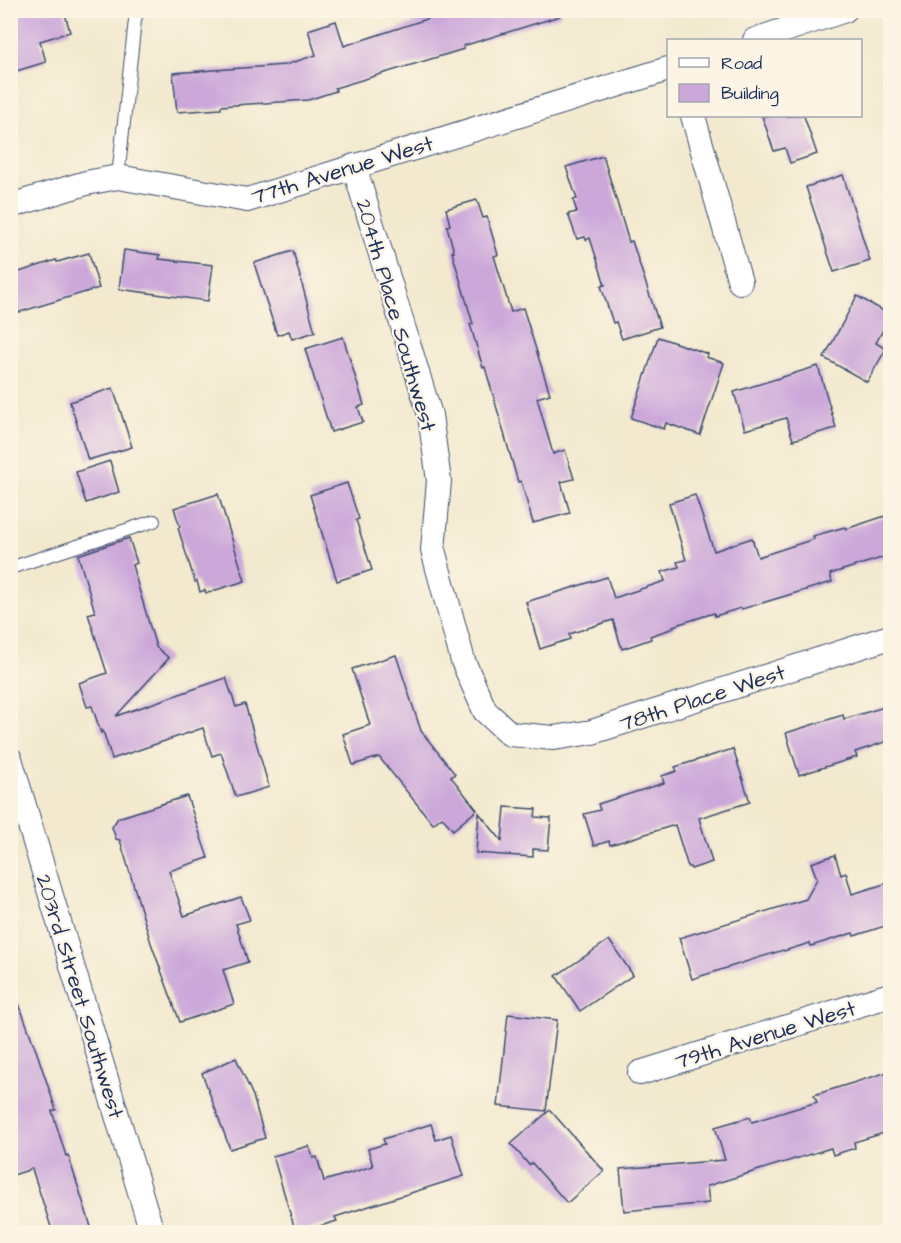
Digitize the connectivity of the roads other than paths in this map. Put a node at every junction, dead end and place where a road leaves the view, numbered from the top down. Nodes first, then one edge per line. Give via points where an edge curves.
1 (138, 10) edge
2 (845, 10) edge
3 (758, 39) edge
4 (667, 70) edge
5 (693, 117) edge
6 (354, 166) junction
7 (118, 177) junction
8 (10, 206) edge
9 (740, 282) dead end
10 (154, 521) dead end
11 (10, 568) edge
12 (891, 637) edge
13 (510, 734) joint
14 (10, 759) edge
15 (891, 995) edge
16 (640, 1073) dead end
17 (152, 1233) edge

1 - 7 lane
2 - 3 street
4 - 6 street, 77th Avenue West
5 - 9 street
6 - 7 street, 77th Avenue West via 247,200
6 - 13 street, 204th Place Southwest via 430,415 439,481 433,550 464,661 485,711
7 - 8 street, 77th Avenue West
10 - 11 lane
12 - 13 street, 78th Place West via 592,732 554,738
14 - 17 street, 203rd Street Southwest
15 - 16 street, 79th Avenue West

